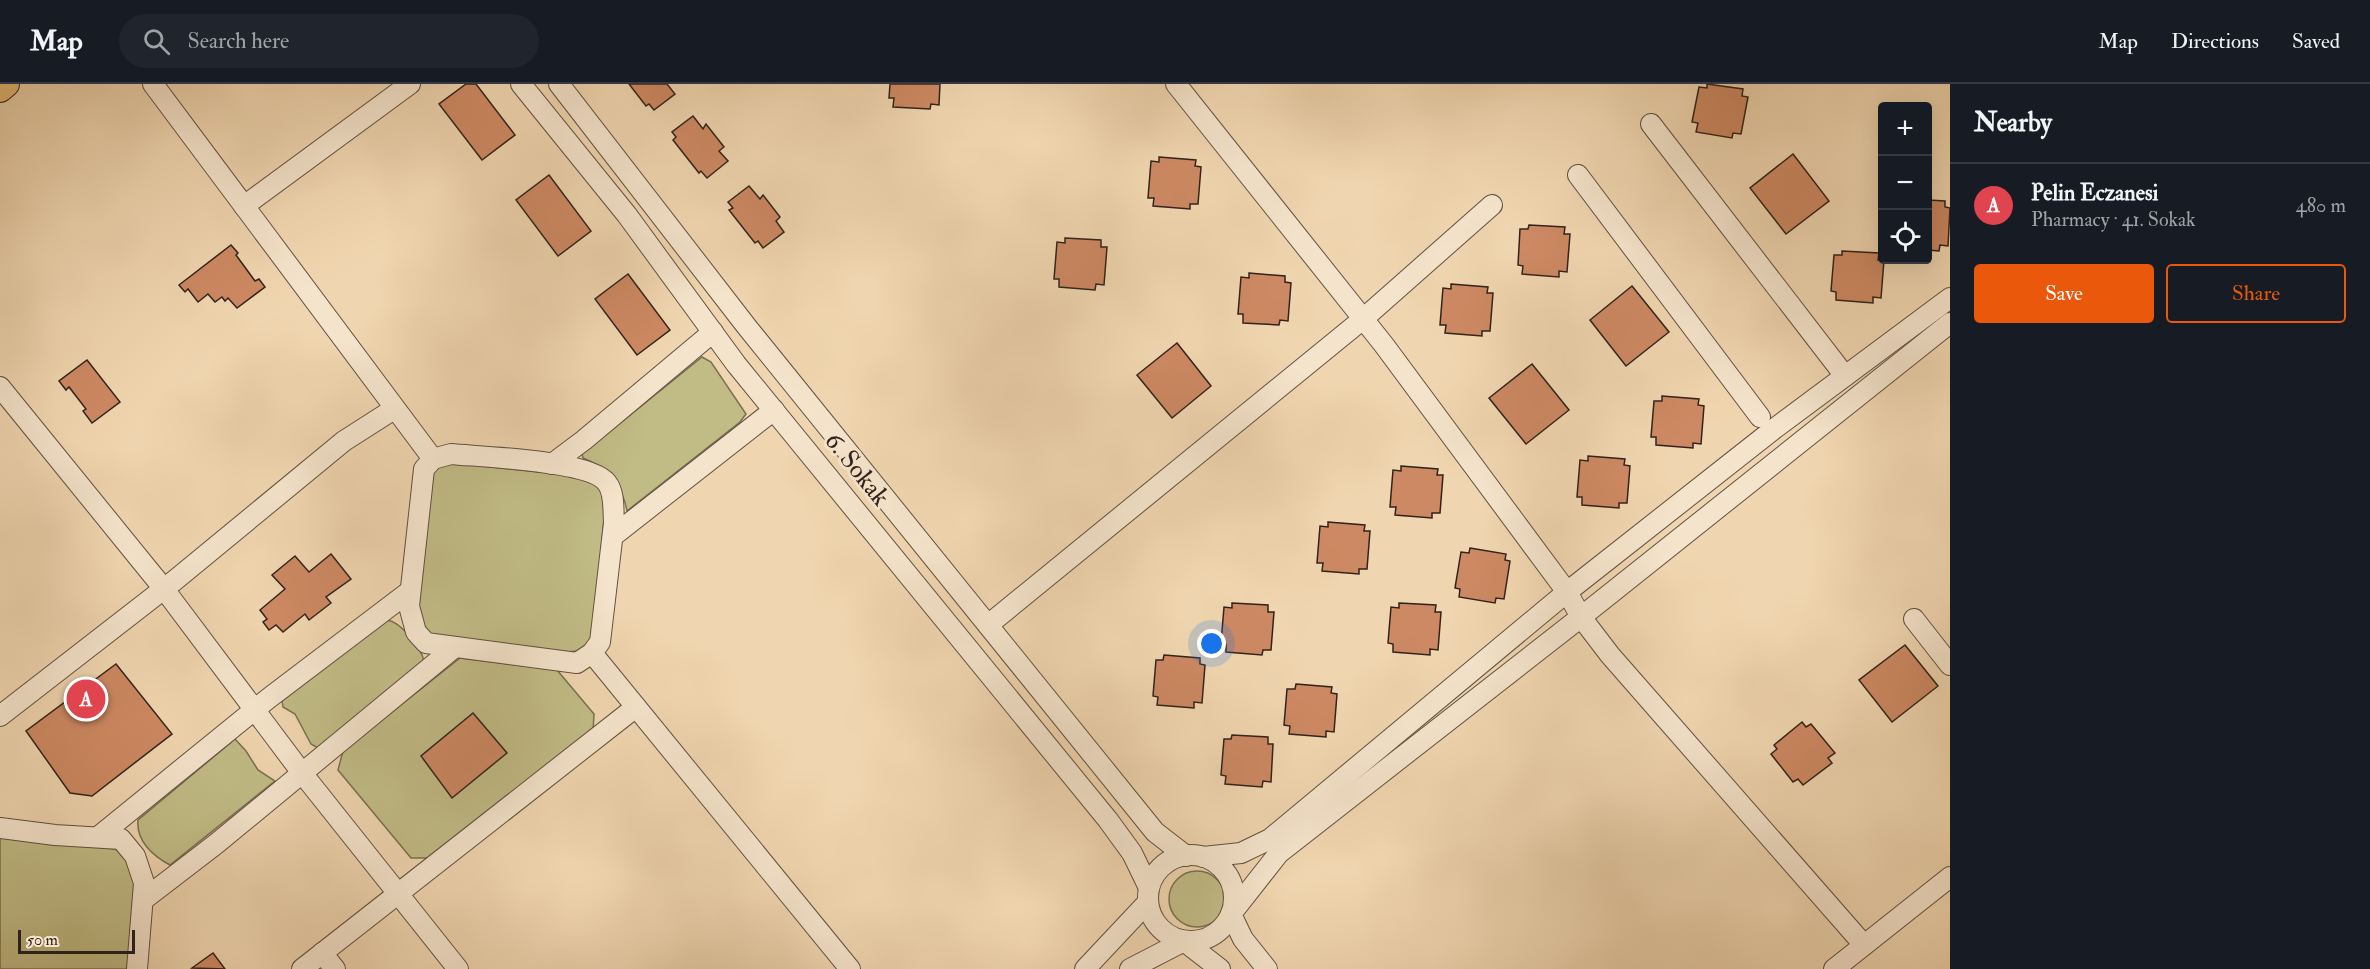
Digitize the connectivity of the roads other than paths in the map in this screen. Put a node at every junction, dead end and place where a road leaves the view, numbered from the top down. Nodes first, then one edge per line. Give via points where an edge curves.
1 (6, 84) edge
2 (153, 84) edge
3 (410, 84) edge
4 (521, 84) edge
5 (559, 84) edge
6 (1176, 84) edge
7 (0, 89) edge
8 (1651, 124) dead end
9 (1578, 175) dead end
10 (244, 206) junction
11 (1492, 206) dead end
12 (1950, 298) edge
13 (1363, 319) junction
14 (1950, 323) edge
15 (713, 332) junction
16 (1845, 376) junction
17 (0, 387) edge
18 (394, 409) junction
19 (774, 410) junction
20 (1767, 423) junction
21 (1792, 450) junction
22 (433, 459) junction
23 (552, 464) junction
24 (613, 536) junction
25 (164, 589) junction
26 (410, 591) junction
27 (1567, 592) junction
28 (1581, 617) junction
29 (1914, 620) dead end
30 (988, 625) junction
31 (455, 647) junction
32 (592, 653) junction
33 (1950, 665) edge
34 (636, 707) junction
35 (254, 710) junction
36 (0, 716) edge
37 (302, 773) junction
38 (0, 828) edge
39 (98, 837) junction
40 (1195, 856) junction
41 (1950, 878) edge
42 (397, 892) junction
43 (1148, 895) junction
44 (143, 900) junction
45 (1232, 914) junction
46 (1184, 941) junction
47 (1864, 945) junction
48 (322, 953) junction
49 (137, 969) edge
50 (302, 969) edge
51 (335, 969) edge
52 (458, 969) edge
53 (850, 969) edge
54 (1085, 969) edge
55 (1130, 969) edge
56 (1220, 969) edge
57 (1267, 969) edge
58 (1834, 969) edge

1 - 7 main road
2 - 10 street
3 - 10 street
4 - 15 street, 6. Sokak via 627,215
5 - 30 street, 6. Sokak via 747,327
6 - 13 street
8 - 16 street
9 - 20 street
10 - 18 street
11 - 13 street
12 - 16 street
13 - 27 street
13 - 30 street
14 - 21 street
15 - 19 street, 6. Sokak
15 - 23 street
16 - 20 street
17 - 25 street
18 - 22 street
18 - 25 street via 344,441
19 - 24 street
19 - 43 street, 6. Sokak via 1108,820 1132,853
20 - 21 street
20 - 27 street
21 - 28 street
22 - 23 street via 451,454
22 - 26 street via 424,469
23 - 24 street via 582,469 607,482 613,504
24 - 32 street via 600,642
25 - 35 street
25 - 36 street
26 - 31 street via 409,606 416,632 426,643
26 - 35 street
27 - 28 street
27 - 40 street via 1270,839 1241,853
28 - 45 street via 1279,853
28 - 47 street
29 - 33 street
30 - 40 street, 6. Sokak via 1155,832
31 - 32 street via 577,663
31 - 37 street
32 - 34 street
34 - 42 street
34 - 53 street
35 - 37 street
35 - 39 street
37 - 42 street
37 - 44 street
38 - 39 street
39 - 44 street via 121,839 135,856 144,883
40 - 43 street via 1176,858 1164,865 1154,876
40 - 45 street via 1216,863 1226,873 1233,886
41 - 47 street
42 - 48 street
42 - 52 street
43 - 46 street via 1151,916 1159,927
43 - 54 street
44 - 49 street
45 - 46 street via 1212,936
45 - 57 street via 1243,939
46 - 55 street
46 - 56 street
47 - 58 street
48 - 50 street
48 - 51 street

